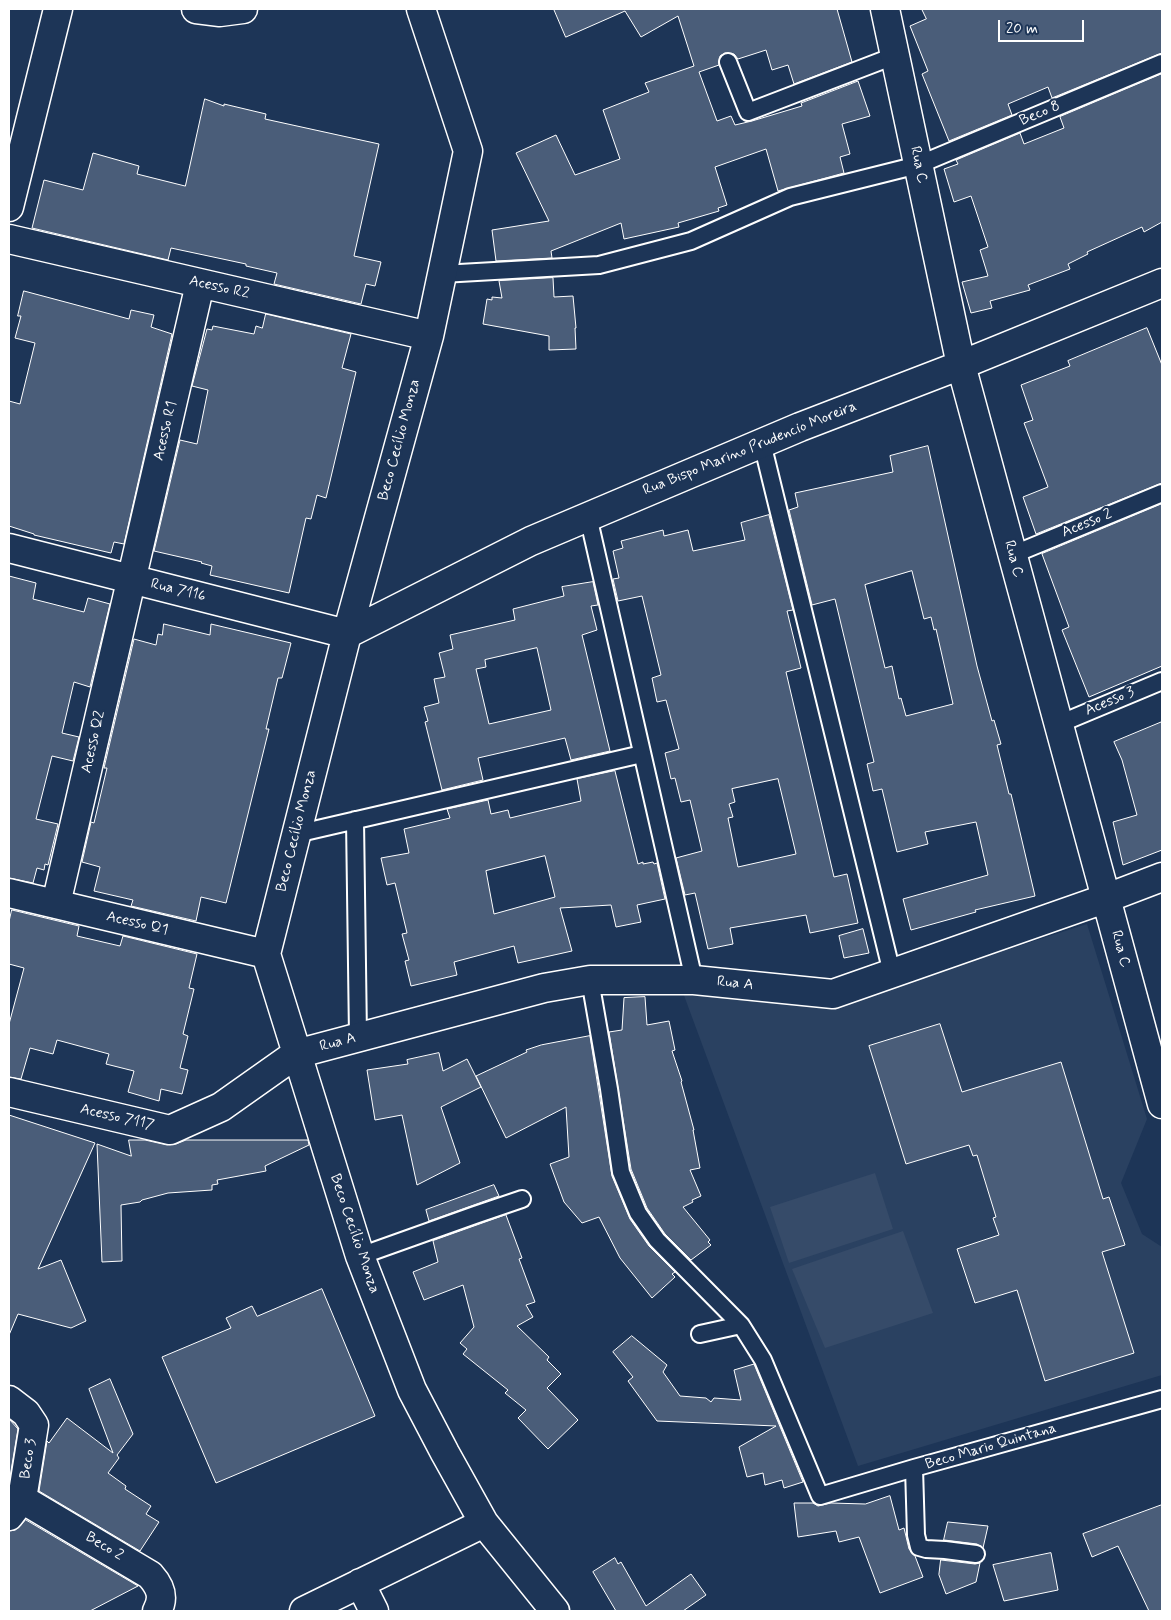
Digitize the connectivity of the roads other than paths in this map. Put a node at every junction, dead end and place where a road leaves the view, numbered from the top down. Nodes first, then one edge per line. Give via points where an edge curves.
1 (58, 9) edge
2 (196, 9) edge
3 (243, 9) edge
4 (421, 9) edge
5 (885, 9) edge
6 (894, 56) junction
7 (728, 62) dead end
8 (1162, 64) edge
9 (918, 166) junction
10 (9, 207) edge
11 (9, 239) edge
12 (442, 274) junction
13 (1162, 282) edge
14 (200, 284) junction
15 (429, 336) junction
16 (960, 365) junction
17 (762, 443) junction
18 (1162, 493) edge
19 (588, 516) junction
20 (9, 548) edge
21 (1012, 555) junction
22 (132, 579) junction
23 (347, 634) junction
24 (1162, 681) edge
25 (1059, 724) junction
26 (642, 754) junction
27 (355, 820) junction
28 (296, 834) junction
29 (1162, 876) edge
30 (9, 893) edge
31 (1106, 898) junction
32 (56, 904) junction
33 (266, 954) junction
34 (892, 973) junction
35 (590, 980) junction
36 (694, 980) junction
37 (358, 1037) junction
38 (296, 1054) junction
39 (1159, 1076) edge
40 (9, 1092) edge
41 (1162, 1104) edge
42 (522, 1199) dead end
43 (360, 1256) junction
44 (741, 1325) junction
45 (700, 1334) dead end
46 (1162, 1399) edge
47 (9, 1400) edge
48 (914, 1468) junction
49 (15, 1507) edge
50 (484, 1523) junction
51 (976, 1554) dead end
52 (360, 1583) junction
53 (157, 1611) edge
54 (304, 1611) edge
55 (374, 1611) edge
56 (555, 1611) edge

1 - 10 street
2 - 3 street via 220,12
4 - 12 street, Beco Cecílio Monza via 468,151
5 - 6 street, Rua C
6 - 7 lane via 748,112
6 - 9 street, Rua C
8 - 9 lane, Beco 8
9 - 12 lane, Beco 8 via 790,197 691,241 599,264
9 - 16 street, Rua C
11 - 14 street, Acesso R2
12 - 15 street, Beco Cecílio Monza
13 - 16 street, Rua Bispo Marino Prudencio Moreira
14 - 15 street, Acesso R2
14 - 22 street, Acesso R1
15 - 23 street, Beco Cecílio Monza
16 - 17 street, Rua Bispo Marino Prudencio Moreira
16 - 21 street, Rua C
17 - 19 street, Rua Bispo Marino Prudencio Moreira
17 - 34 lane
18 - 21 lane, Acesso 2
19 - 23 street, Rua Bispo Marino Prudencio Moreira via 531,540
19 - 26 lane
20 - 22 street, Rua 7116
21 - 25 street, Rua C
22 - 23 street, Rua 7116
22 - 32 street, Acesso Q2
23 - 28 street, Beco Cecílio Monza
24 - 25 lane, Acesso 3
25 - 31 street, Rua C
26 - 27 lane
26 - 36 lane
27 - 28 lane
27 - 37 lane
28 - 33 street, Beco Cecílio Monza
29 - 31 street, Rua A
30 - 32 street, Acesso Q1
31 - 34 street, Rua A
31 - 39 street, Rua C
32 - 33 street, Acesso Q1
33 - 38 street, Beco Cecílio Monza
34 - 36 street, Rua A via 833,994
35 - 36 street, Rua A
35 - 37 street, Rua A via 544,988
35 - 44 lane via 621,1172 638,1213 657,1240
37 - 38 street, Rua A
38 - 40 street, Acesso 7117 via 221,1107 170,1130
38 - 43 street, Beco Cecílio Monza
39 - 41 street, Rua C
42 - 43 lane
43 - 50 street, Beco Cecílio Monza via 412,1390
44 - 45 lane
44 - 48 lane, Beco Mario Quintana via 764,1360 820,1496
46 - 48 lane, Beco Mario Quintana
47 - 49 street, Beco 3 via 26,1413 34,1425
48 - 51 lane via 919,1547
49 - 53 street, Beco 2 via 150,1575 158,1584 162,1598
50 - 52 street
50 - 56 street, Beco Cecílio Monza
52 - 54 street
52 - 55 street

